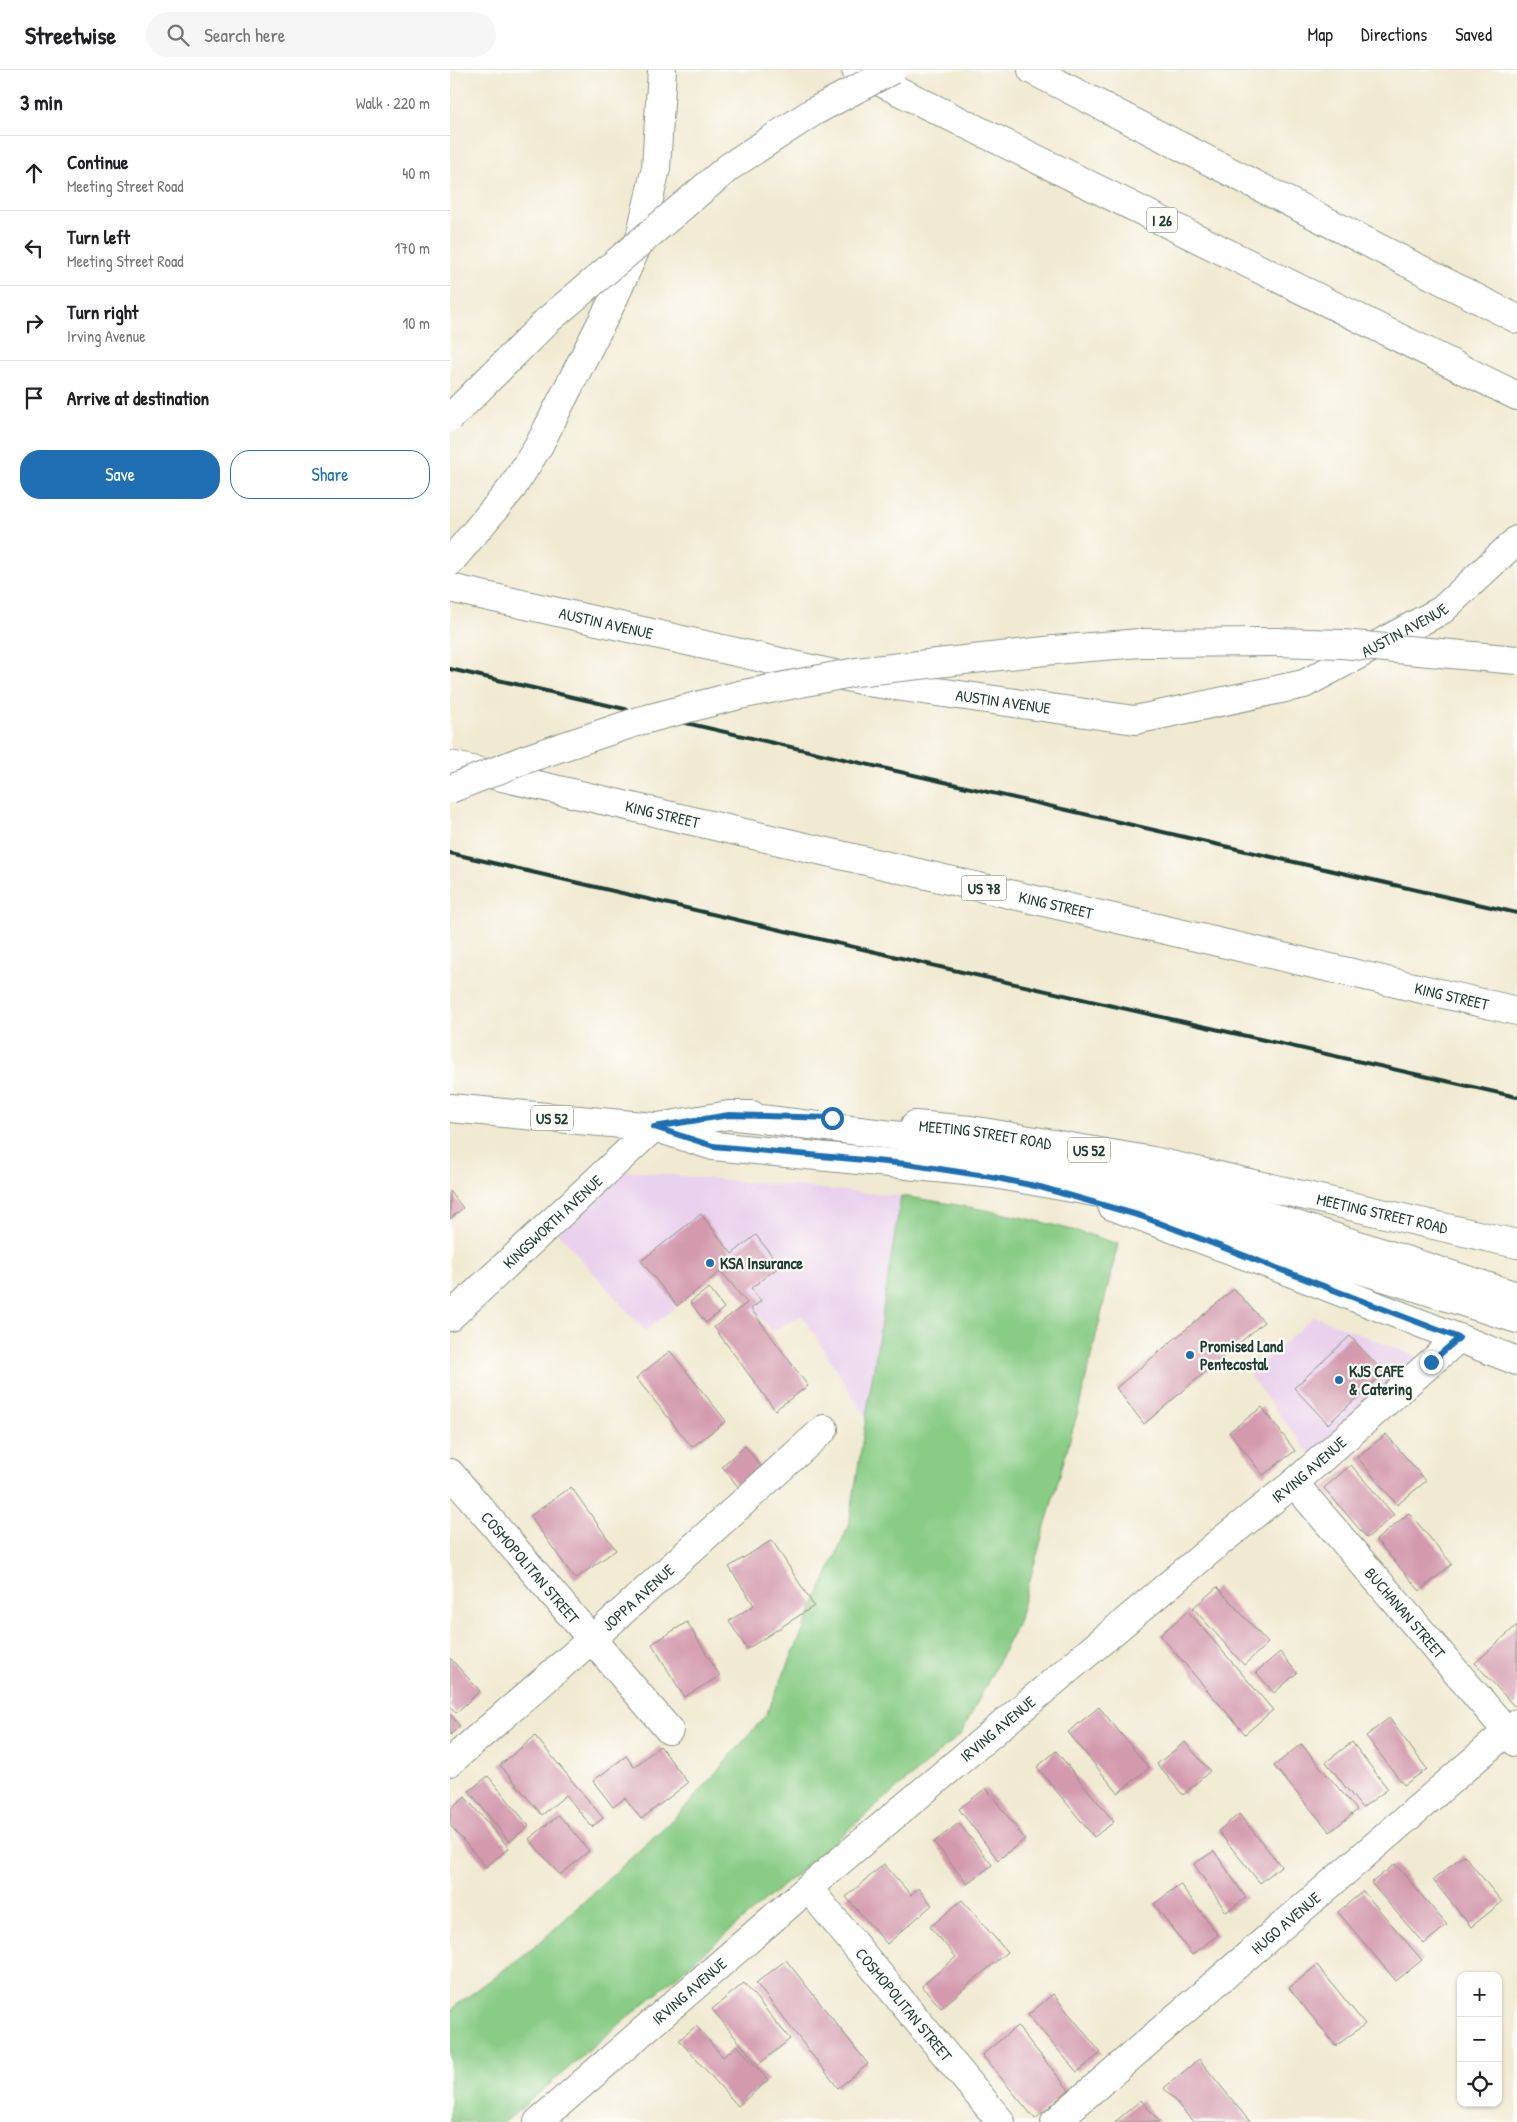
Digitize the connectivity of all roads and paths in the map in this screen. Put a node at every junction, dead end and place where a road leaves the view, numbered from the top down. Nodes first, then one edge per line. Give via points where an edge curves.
1 (662, 70) edge
2 (856, 70) edge
3 (892, 70) edge
4 (1032, 70) edge
5 (1512, 317) edge
6 (1517, 396) edge
7 (450, 418) edge
8 (1517, 540) edge
9 (450, 562) edge
10 (450, 588) edge
11 (1517, 660) edge
12 (450, 765) edge
13 (450, 789) edge
14 (1517, 1011) edge
15 (450, 1108) edge
16 (729, 1115) junction
17 (654, 1127) junction
18 (907, 1164) junction
19 (1517, 1244) edge
20 (1517, 1296) edge
21 (450, 1317) edge
22 (1517, 1318) edge
23 (1459, 1338) junction
24 (1517, 1360) edge
25 (824, 1429) dead end
26 (450, 1474) edge
27 (1294, 1483) junction
28 (592, 1639) junction
29 (669, 1730) dead end
30 (1514, 1732) edge
31 (450, 1762) edge
32 (808, 1888) junction
33 (538, 2122) edge
34 (1001, 2122) edge
35 (1055, 2122) edge

1 - 9 main road, bridge via 656,168 639,242 538,447 512,488
2 - 6 main road, I 26
3 - 7 main road, bridge via 813,112 729,168 548,320
4 - 5 main road
8 - 10 main road, AUSTIN AVENUE via 1442,610 1304,684 1134,720 874,683
11 - 13 main road, bridge via 1342,644 1140,643 856,672 739,695 639,721
12 - 14 main road, KING STREET / US 78
15 - 17 main road, MEETING STREET ROAD / US 52
16 - 17 main road, MEETING STREET ROAD / US 52
16 - 19 main road, MEETING STREET ROAD / US 52 via 832,1118 971,1130 1153,1161
16 - 20 main road via 974,1145 1045,1158 1209,1197
17 - 18 main road, MEETING STREET ROAD / US 52 via 713,1146
17 - 21 main road, KINGSWORTH AVENUE
18 - 22 main road via 994,1174 1161,1207
18 - 23 main road, MEETING STREET ROAD / US 52 via 992,1177 1108,1205
23 - 24 main road, MEETING STREET ROAD / US 52
23 - 27 main road, IRVING AVENUE
25 - 28 main road, JOPPA AVENUE
26 - 28 main road, COSMOPOLITAN STREET
27 - 30 main road, BUCHANAN STREET
27 - 32 main road, IRVING AVENUE
28 - 29 main road, COSMOPOLITAN STREET
28 - 31 main road, JOPPA AVENUE
30 - 35 main road, HUGO AVENUE
32 - 33 main road, IRVING AVENUE
32 - 34 main road, COSMOPOLITAN STREET

